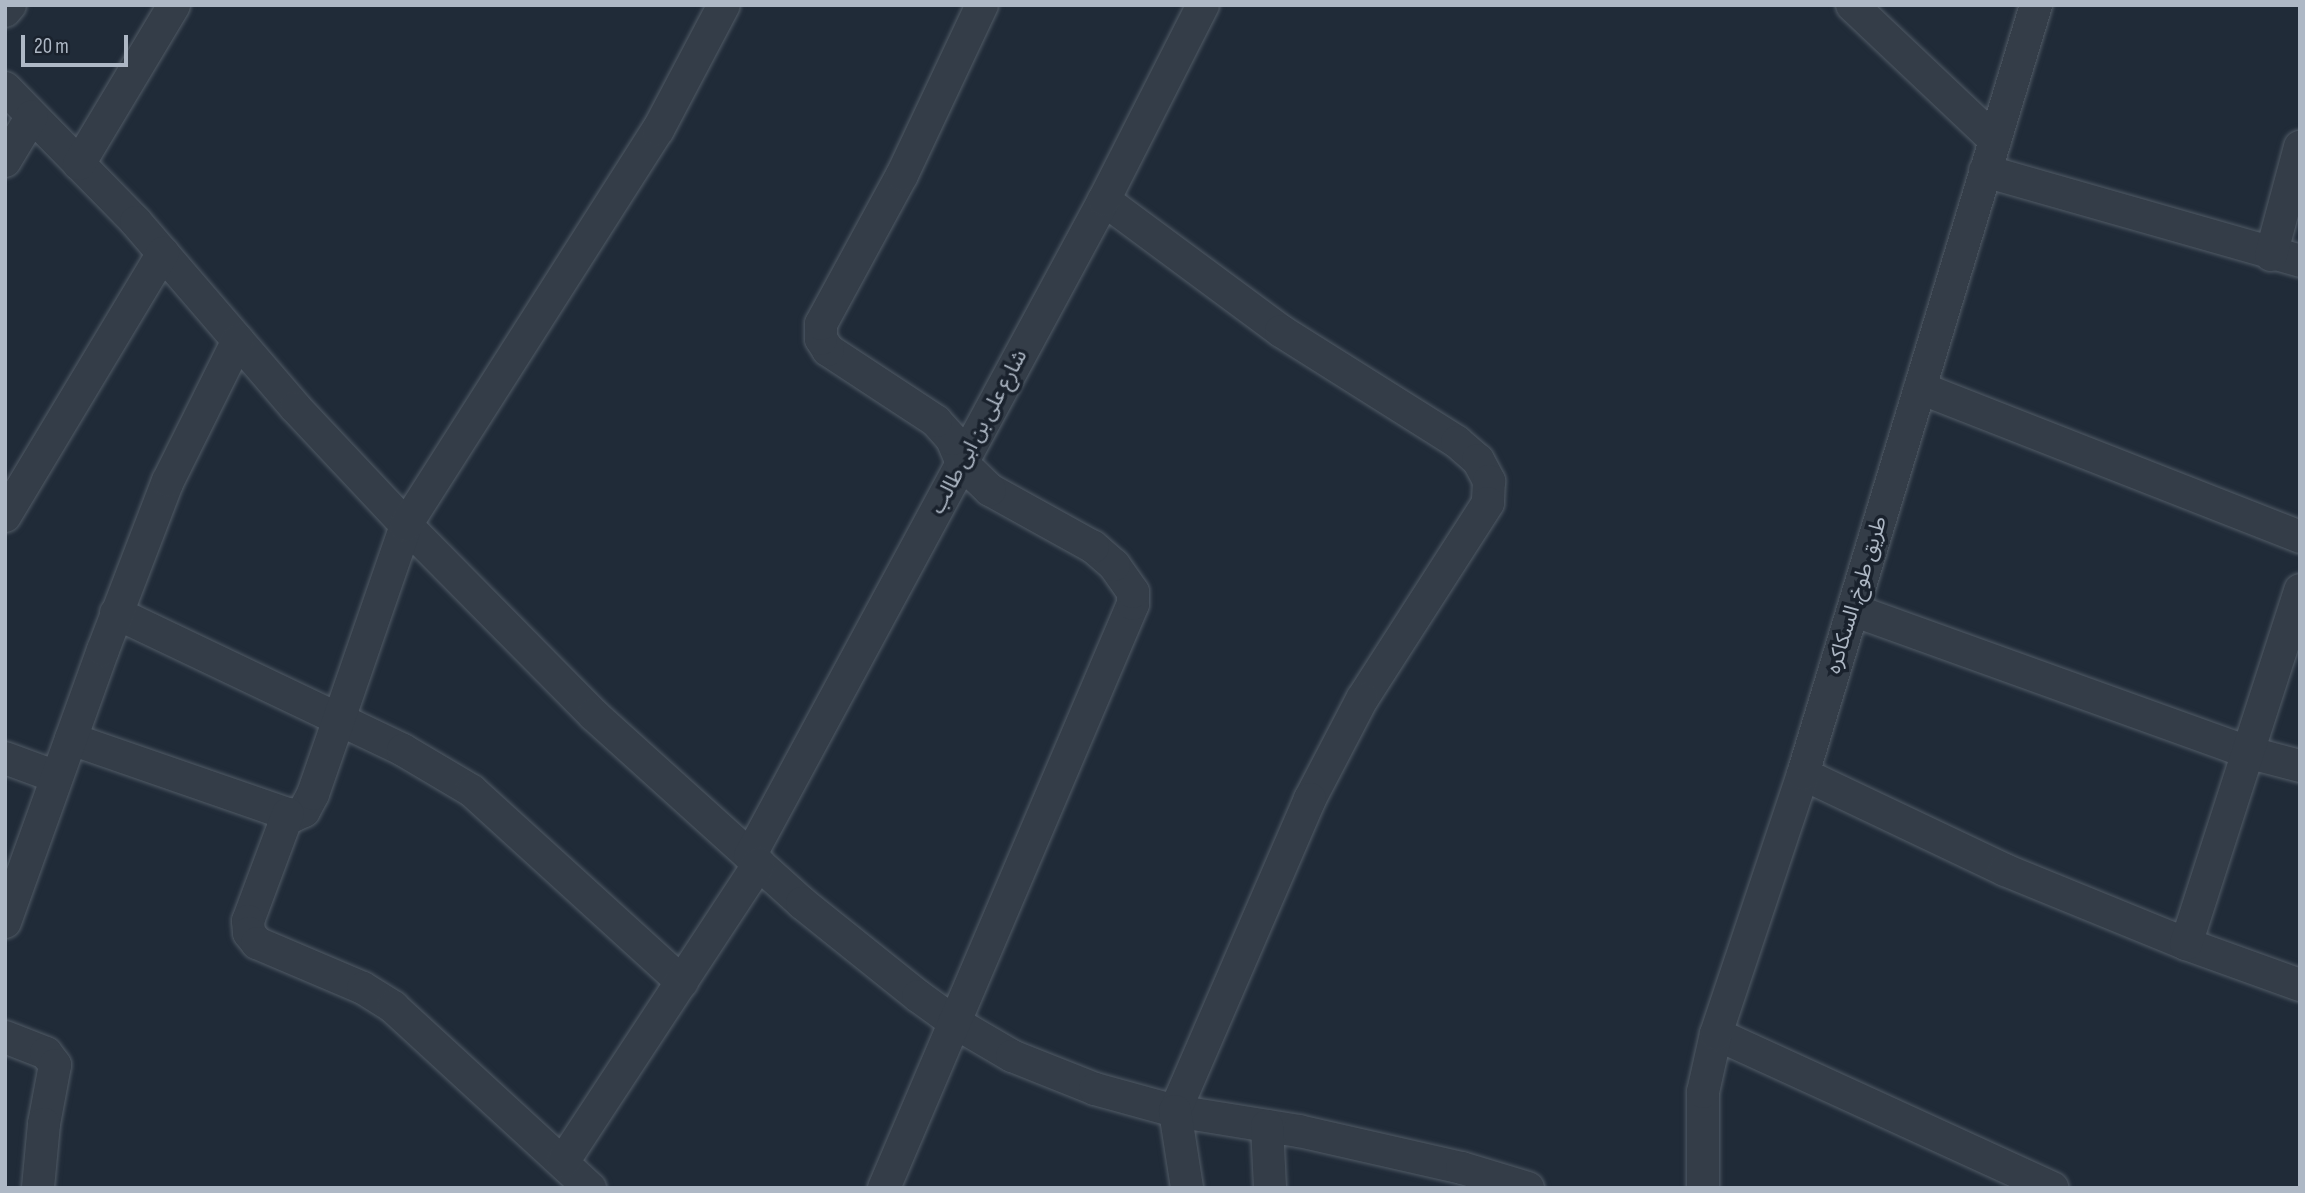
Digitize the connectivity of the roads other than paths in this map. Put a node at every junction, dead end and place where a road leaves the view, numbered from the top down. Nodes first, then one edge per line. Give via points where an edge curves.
1 (10, 5) edge
2 (174, 5) edge
3 (724, 5) edge
4 (982, 5) edge
5 (1203, 5) edge
6 (2036, 5) edge
7 (5, 11) edge
8 (1868, 11) edge
9 (5, 88) edge
10 (32, 116) junction
11 (1995, 140) junction
12 (2300, 147) edge
13 (5, 161) edge
14 (79, 164) junction
15 (1985, 171) junction
16 (1104, 200) junction
17 (163, 253) junction
18 (2285, 258) edge
19 (238, 340) junction
20 (1920, 388) junction
21 (962, 463) junction
22 (5, 516) edge
23 (406, 525) junction
24 (2300, 537) edge
25 (2300, 590) edge
26 (1853, 610) junction
27 (116, 614) junction
28 (337, 718) junction
29 (71, 739) junction
30 (2247, 752) junction
31 (5, 758) edge
32 (2300, 765) edge
33 (1803, 774) junction
34 (57, 777) junction
35 (288, 814) junction
36 (755, 860) junction
37 (5, 922) edge
38 (2186, 944) junction
39 (682, 982) junction
40 (2300, 985) edge
41 (954, 1022) junction
42 (1716, 1034) junction
43 (5, 1037) edge
44 (1175, 1111) junction
45 (1267, 1125) junction
46 (563, 1162) junction
47 (38, 1188) edge
48 (590, 1188) edge
49 (884, 1188) edge
50 (1187, 1188) edge
51 (1270, 1188) edge
52 (1528, 1188) edge
53 (1703, 1188) edge
54 (2052, 1188) edge

1 - 7 street
2 - 14 street
3 - 23 street via 658,130
4 - 21 street via 902,175 821,324 821,339 828,350 936,421
5 - 16 street, شارع على بن ابى طالب
6 - 11 street, طريق طوخ, السكاكره
8 - 11 street
9 - 10 street
10 - 13 street
10 - 14 street
11 - 15 street, طريق طوخ, السكاكره
12 - 18 street
14 - 17 street
15 - 18 street
15 - 20 street, طريق طوخ, السكاكره
16 - 21 street, شارع على بن ابى طالب
16 - 44 street via 1281,331 1457,442 1478,460 1489,481 1488,503 1362,699 1310,799
17 - 19 street
17 - 22 street
19 - 23 street
19 - 27 street via 168,481
20 - 24 street
20 - 26 street, طريق طوخ, السكاكره
21 - 36 street, شارع على بن ابى طالب
21 - 41 street via 990,490 1093,547 1114,565 1133,592 1133,604
23 - 28 street
23 - 36 street via 594,715
25 - 30 street
26 - 30 street
26 - 33 street, طريق طوخ, السكاكره
27 - 28 street
27 - 29 street
28 - 35 street via 308,804 301,814
28 - 39 street via 472,791
29 - 34 street
29 - 35 street
30 - 32 street
30 - 38 street
31 - 34 street
33 - 38 street via 2005,870
33 - 42 street, طريق طوخ, السكاكره
34 - 37 street
35 - 46 street via 248,921 249,933 257,943 363,988 393,1007
36 - 39 street, شارع على بن ابى طالب
36 - 41 street via 802,903
38 - 40 street
39 - 46 street, شارع على بن ابى طالب
41 - 44 street via 1012,1056 1095,1089
41 - 49 street
42 - 53 street, طريق طوخ, السكاكره via 1703,1092
42 - 54 street
43 - 47 street via 46,1053 55,1065
44 - 45 street
44 - 50 street
45 - 51 street
45 - 52 street via 1462,1168
46 - 48 street

